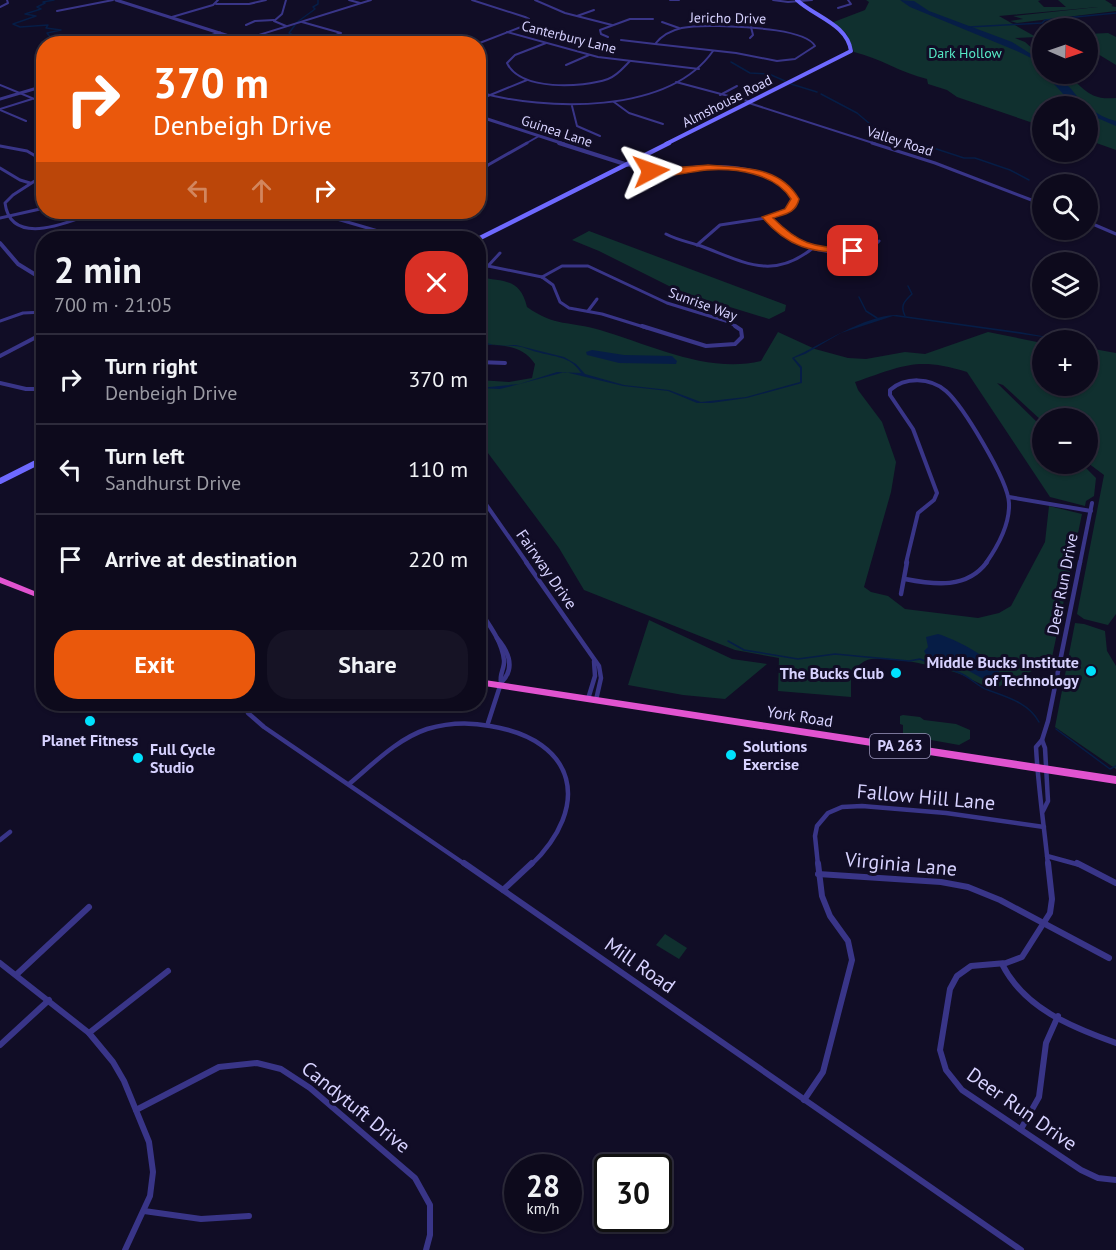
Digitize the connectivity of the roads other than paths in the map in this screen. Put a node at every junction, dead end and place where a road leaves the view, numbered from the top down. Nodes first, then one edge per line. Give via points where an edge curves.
1 (7, 0) edge
2 (114, 0) edge
3 (218, 0) edge
4 (266, 0) edge
5 (286, 0) edge
6 (349, 0) edge
7 (370, 0) edge
8 (472, 0) edge
9 (535, 0) edge
10 (670, 0) edge
11 (679, 0) edge
12 (773, 0) edge
13 (812, 0) edge
14 (848, 0) edge
15 (797, 1) edge
16 (216, 3) junction
17 (360, 3) junction
18 (0, 7) edge
19 (838, 9) dead end
20 (594, 10) dead end
21 (57, 11) dead end
22 (577, 16) junction
23 (172, 17) junction
24 (653, 19) dead end
25 (274, 20) junction
26 (302, 22) junction
27 (662, 22) dead end
28 (246, 24) dead end
29 (529, 24) dead end
30 (612, 25) junction
31 (287, 26) junction
32 (521, 27) dead end
33 (751, 27) junction
34 (680, 28) junction
35 (507, 32) junction
36 (220, 33) junction
37 (210, 36) edge
38 (230, 36) edge
39 (256, 36) edge
40 (333, 36) edge
41 (608, 37) dead end
42 (750, 38) dead end
43 (486, 40) edge
44 (621, 40) dead end
45 (546, 43) junction
46 (655, 44) junction
47 (713, 51) junction
48 (589, 55) junction
49 (630, 61) junction
50 (566, 64) dead end
51 (699, 69) junction
52 (527, 80) junction
53 (675, 82) junction
54 (737, 86) dead end
55 (0, 87) edge
56 (36, 88) edge
57 (20, 93) junction
58 (486, 94) edge
59 (720, 94) junction
60 (490, 95) junction
61 (486, 97) edge
62 (0, 99) edge
63 (33, 99) junction
64 (36, 100) edge
65 (614, 102) junction
66 (750, 103) junction
67 (572, 105) junction
68 (0, 110) edge
69 (486, 119) edge
70 (26, 121) dead end
71 (663, 124) dead end
72 (539, 136) junction
73 (600, 136) dead end
74 (0, 146) edge
75 (36, 155) edge
76 (488, 165) edge
77 (628, 165) junction
78 (0, 168) edge
79 (36, 180) edge
80 (30, 183) junction
81 (1032, 200) edge
82 (36, 210) edge
83 (10, 216) junction
84 (767, 217) junction
85 (0, 218) edge
86 (74, 219) edge
87 (338, 219) edge
88 (1098, 226) edge
89 (378, 231) edge
90 (666, 234) dead end
91 (1116, 234) edge
92 (486, 235) edge
93 (879, 241) dead end
94 (0, 243) edge
95 (697, 245) junction
96 (813, 248) junction
97 (500, 253) dead end
98 (488, 266) joint
99 (36, 275) edge
100 (541, 277) junction
101 (597, 299) dead end
102 (588, 311) junction
103 (36, 312) edge
104 (0, 321) edge
105 (36, 337) edge
106 (0, 356) edge
107 (486, 362) edge
108 (505, 363) dead end
109 (0, 383) edge
110 (36, 389) edge
111 (36, 463) edge
112 (0, 482) edge
113 (1008, 497) junction
114 (1092, 503) dead end
115 (486, 505) edge
116 (1091, 511) junction
117 (0, 579) edge
118 (904, 579) junction
119 (902, 594) dead end
120 (36, 595) edge
121 (486, 621) edge
122 (486, 683) edge
123 (500, 684) junction
124 (592, 699) junction
125 (248, 711) edge
126 (488, 723) junction
127 (1042, 740) junction
128 (1042, 768) junction
129 (1116, 780) edge
130 (350, 784) junction
131 (1043, 811) junction
132 (1044, 826) junction
133 (10, 832) dead end
134 (0, 840) edge
135 (1047, 856) junction
136 (818, 874) junction
137 (1116, 883) edge
138 (503, 890) junction
139 (88, 906) dead end
140 (1044, 924) junction
141 (1109, 958) dead end
142 (0, 963) edge
143 (1002, 964) junction
144 (168, 971) dead end
145 (16, 975) junction
146 (49, 1000) junction
147 (1058, 1016) junction
148 (89, 1033) junction
149 (1116, 1042) edge
150 (0, 1045) edge
151 (804, 1100) junction
152 (136, 1110) junction
153 (1021, 1129) junction
154 (1116, 1180) edge
155 (144, 1211) junction
156 (249, 1216) dead end
157 (125, 1250) edge
158 (426, 1250) edge
159 (1021, 1250) edge

1 - 18 street
2 - 21 street
2 - 23 street
3 - 16 street
4 - 16 street
5 - 25 street via 282,14
6 - 17 street
7 - 17 street
8 - 29 street via 526,17
9 - 22 street
10 - 11 street
12 - 15 street
13 - 15 street
14 - 19 street via 851,4
15 - 66 main road, Almshouse Road via 840,31 851,51
16 - 23 street
17 - 26 street
20 - 22 street
22 - 30 street
23 - 36 street
24 - 30 street via 633,18
25 - 28 street
25 - 31 street
26 - 31 street
26 - 40 street via 341,33
27 - 34 street
30 - 41 street via 600,32
31 - 39 street
32 - 35 street
33 - 34 street, Jericho Drive
33 - 42 street
33 - 47 street, Jericho Drive via 800,35 815,46 795,59 780,61
34 - 46 street, Jericho Drive via 663,34
35 - 43 street
35 - 45 street, Canterbury Lane
36 - 37 street
36 - 38 street
44 - 46 street, Jericho Drive
45 - 48 street, Canterbury Lane
45 - 52 street via 509,60 510,71
46 - 47 street, Jericho Drive
47 - 51 street
48 - 49 street, Canterbury Lane
48 - 50 street
49 - 51 street, Canterbury Lane
49 - 52 street via 615,75 589,83 558,85
51 - 53 street
52 - 60 street
53 - 59 street, Valley Road
53 - 65 street
54 - 59 street
55 - 57 street
56 - 57 street
57 - 62 street
57 - 63 street
58 - 60 street
59 - 66 street, Valley Road
60 - 61 street
60 - 67 street via 530,104
63 - 64 street
63 - 68 street
65 - 67 street
65 - 71 street via 629,113
66 - 77 main road, Almshouse Road
66 - 81 street, Valley Road via 926,160
67 - 73 street via 578,128
68 - 70 street
69 - 72 street, Guinea Lane
72 - 76 street
72 - 77 street, Guinea Lane
74 - 75 street
77 - 84 street via 656,172 704,167 767,175 786,185 795,200 788,210
77 - 92 main road, Almshouse Road
78 - 80 street via 16,180
79 - 80 street
80 - 83 street via 6,201
82 - 83 street
83 - 85 street
83 - 86 street via 20,226 36,229
84 - 95 street via 722,224
84 - 96 street via 791,240
87 - 89 street
88 - 91 street
90 - 95 street
93 - 96 street via 874,247 853,251
94 - 99 street via 18,264
95 - 96 street via 736,262 768,267 798,261
97 - 98 street
98 - 100 street
100 - 102 street, Sunrise Way via 553,285 563,304
100 - 102 street, Sunrise Way via 562,266 588,266 667,303 729,322 742,335 741,340 731,345 711,347
101 - 102 street
103 - 104 street via 20,313
105 - 106 street
107 - 108 street
109 - 110 street
111 - 112 main road
113 - 116 street
113 - 118 street via 1006,530 980,572 952,583
113 - 118 street via 981,441 948,392 924,381 894,386 890,395 913,429 937,493 918,515
114 - 116 street, Deer Run Drive
115 - 124 street, Fairway Drive via 594,661
116 - 127 street, Deer Run Drive
117 - 120 highway
118 - 119 street
121 - 123 street via 504,660
122 - 123 highway, York Road / PA 263
123 - 124 highway, York Road / PA 263
123 - 126 street
124 - 128 highway, York Road / PA 263
125 - 130 street, Mill Road via 264,727
126 - 130 street via 453,723 420,732 398,744
126 - 138 street via 510,728 539,743 560,765 569,792 566,818 555,837
127 - 128 street, Deer Run Drive
127 - 128 street, Deer Run Drive via 1036,747
128 - 129 highway, York Road / PA 263
128 - 131 street, Deer Run Drive via 1039,799
128 - 131 street, Deer Run Drive via 1048,804
130 - 138 street, Mill Road
131 - 132 street, Deer Run Drive
132 - 135 street, Deer Run Drive
132 - 136 street, Fallow Hill Lane via 950,812 843,807 825,815 816,826
133 - 134 street
135 - 137 street via 1073,861
135 - 140 street, Deer Run Drive via 1052,904
136 - 140 street, Virginia Lane via 955,884 983,892
136 - 151 street, Fallow Hill Lane via 824,903 848,941 852,960 825,1067
138 - 151 street, Mill Road
139 - 145 street
140 - 141 street, Virginia Lane
140 - 143 street, Deer Run Drive via 1022,957
142 - 145 street
143 - 147 street via 1022,994
143 - 153 street, Deer Run Drive via 971,966 954,980 940,1050 946,1070 959,1087
144 - 148 street
145 - 146 street
146 - 148 street
146 - 150 street
147 - 149 street
147 - 153 street via 1046,1043 1039,1097
148 - 152 street via 119,1071
151 - 159 street, Mill Road
152 - 155 street via 152,1154 153,1182
152 - 158 street, Candytuft Drive via 219,1067 257,1063 281,1069 310,1088 415,1178 430,1205 431,1228
153 - 154 street, Deer Run Drive via 1087,1174
155 - 156 street via 201,1220
155 - 157 street

